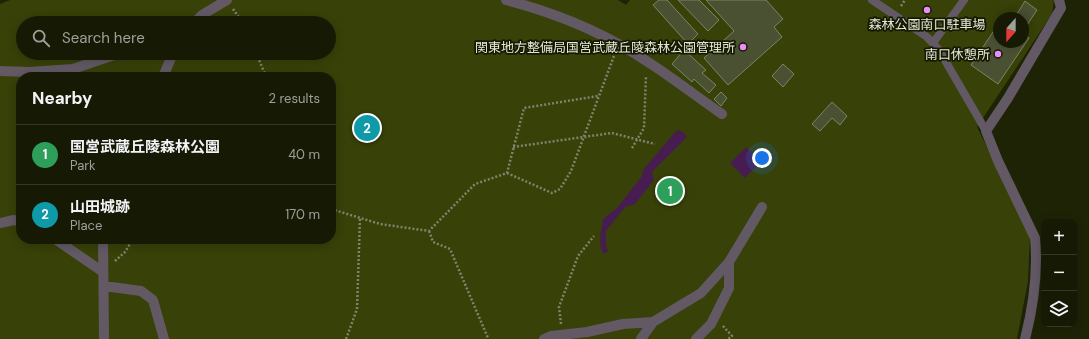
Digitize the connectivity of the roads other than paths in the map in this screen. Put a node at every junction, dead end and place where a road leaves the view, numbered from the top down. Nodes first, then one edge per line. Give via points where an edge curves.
1 (227, 0) edge
2 (506, 0) edge
3 (872, 0) edge
4 (964, 0) edge
5 (1059, 0) edge
6 (201, 16) edge
7 (933, 43) junction
8 (99, 60) edge
9 (170, 60) edge
10 (0, 71) edge
11 (29, 72) edge
12 (29, 72) edge
13 (165, 72) edge
14 (722, 114) dead end
15 (986, 131) junction
16 (762, 207) dead end
17 (16, 221) edge
18 (0, 223) edge
19 (61, 244) edge
20 (103, 244) edge
21 (729, 262) junction
22 (103, 272) junction
23 (104, 286) junction
24 (653, 322) junction
25 (104, 339) edge
26 (164, 339) edge
27 (544, 339) edge
28 (641, 339) edge
29 (696, 339) edge
30 (1025, 339) edge

1 - 6 street
2 - 14 street via 530,6 581,26 618,44 647,61
3 - 7 lane
4 - 7 lane
5 - 15 street via 1061,8
7 - 15 lane
8 - 12 street via 73,69
9 - 13 street
10 - 11 street
15 - 30 street via 1035,238 1032,299
16 - 21 street
17 - 18 street
19 - 22 street
20 - 22 street
21 - 24 street via 701,294
21 - 29 street via 729,288 711,324
22 - 23 street
23 - 25 street
23 - 26 street via 141,291 153,300
24 - 27 street via 623,324
24 - 28 street

